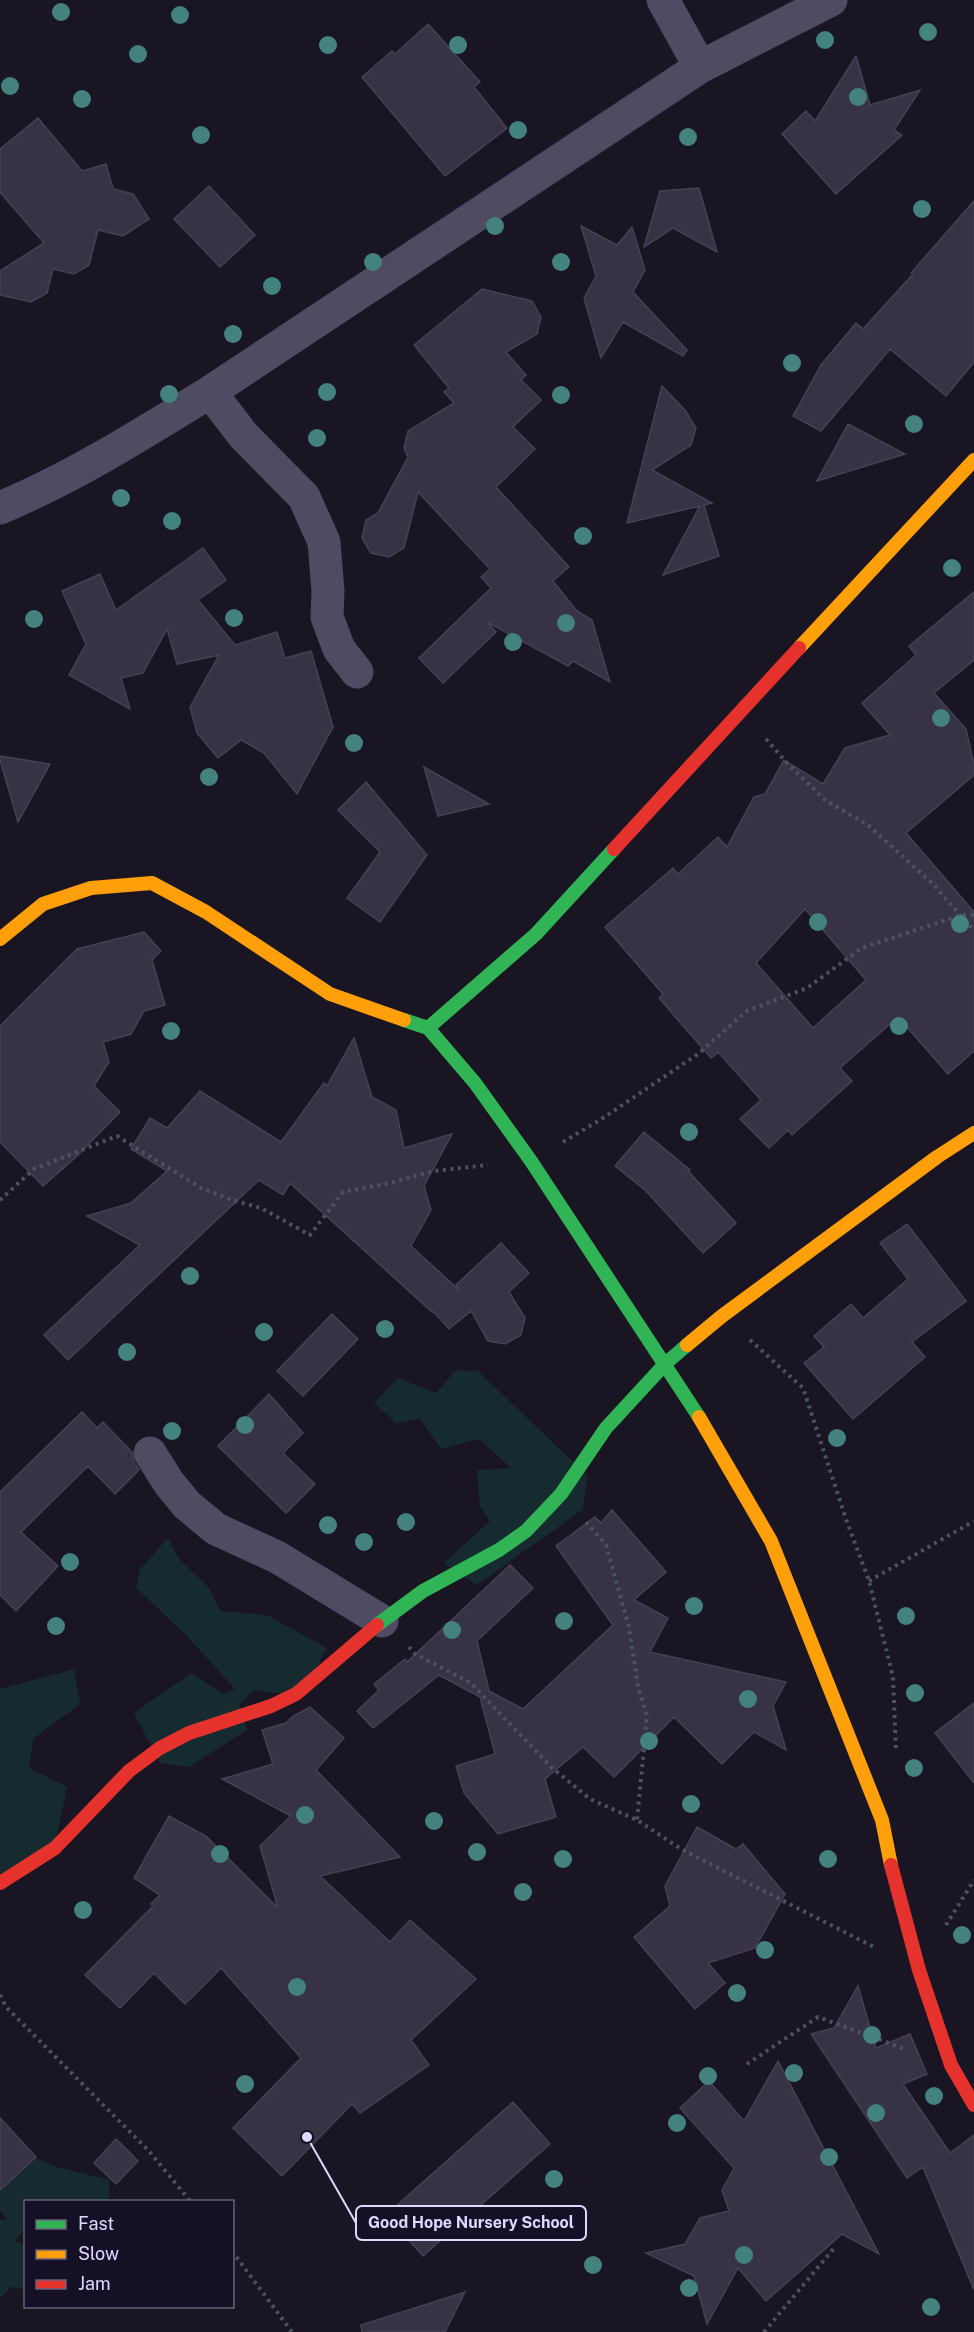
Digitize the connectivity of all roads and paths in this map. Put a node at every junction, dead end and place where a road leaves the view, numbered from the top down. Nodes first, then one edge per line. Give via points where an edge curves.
1 (663, 0) edge
2 (831, 0) edge
3 (700, 67) junction
4 (210, 392) junction
5 (974, 460) edge
6 (0, 508) edge
7 (357, 672) dead end
8 (742, 710) junction
9 (974, 931) edge
10 (0, 939) edge
11 (428, 1028) junction
12 (974, 1133) edge
13 (722, 1316) junction
14 (665, 1364) junction
15 (150, 1453) dead end
16 (561, 1494) junction
17 (974, 1521) edge
18 (869, 1581) junction
19 (382, 1621) junction
20 (897, 1760) dead end
21 (637, 1820) junction
22 (974, 1880) edge
23 (0, 1883) edge
24 (919, 1970) junction
25 (0, 1995) edge
26 (747, 2064) dead end
27 (951, 2065) junction
28 (974, 2105) edge
29 (189, 2200) edge
30 (836, 2247) dead end
31 (234, 2254) edge
32 (292, 2332) edge
33 (764, 2332) edge

1 - 3 street
2 - 3 street
3 - 4 street
4 - 6 street via 40,492
4 - 7 street via 243,435 304,497 324,542 327,617 339,649
5 - 8 street
8 - 9 path via 825,800 868,825 933,884
8 - 11 street via 536,934
10 - 11 street via 43,904 91,888 152,883 206,912 330,994
11 - 14 street via 475,1083 531,1161
12 - 13 street
13 - 14 street
13 - 18 path via 803,1388
14 - 16 street via 606,1428
14 - 24 street via 771,1541 882,1820
15 - 19 street via 187,1505 216,1529 277,1557
16 - 19 street via 526,1531 423,1591
16 - 21 path via 606,1545 628,1627 647,1717
17 - 18 path
18 - 20 path via 893,1677
19 - 21 path via 415,1654 471,1683 551,1767 590,1799
19 - 23 street via 296,1694 189,1733 160,1748 129,1771 56,1848
21 - 24 path via 681,1849
22 - 24 path
24 - 27 street
25 - 29 path via 6,2007 148,2150
26 - 27 path via 818,2017
27 - 28 street
30 - 33 path
31 - 32 path

